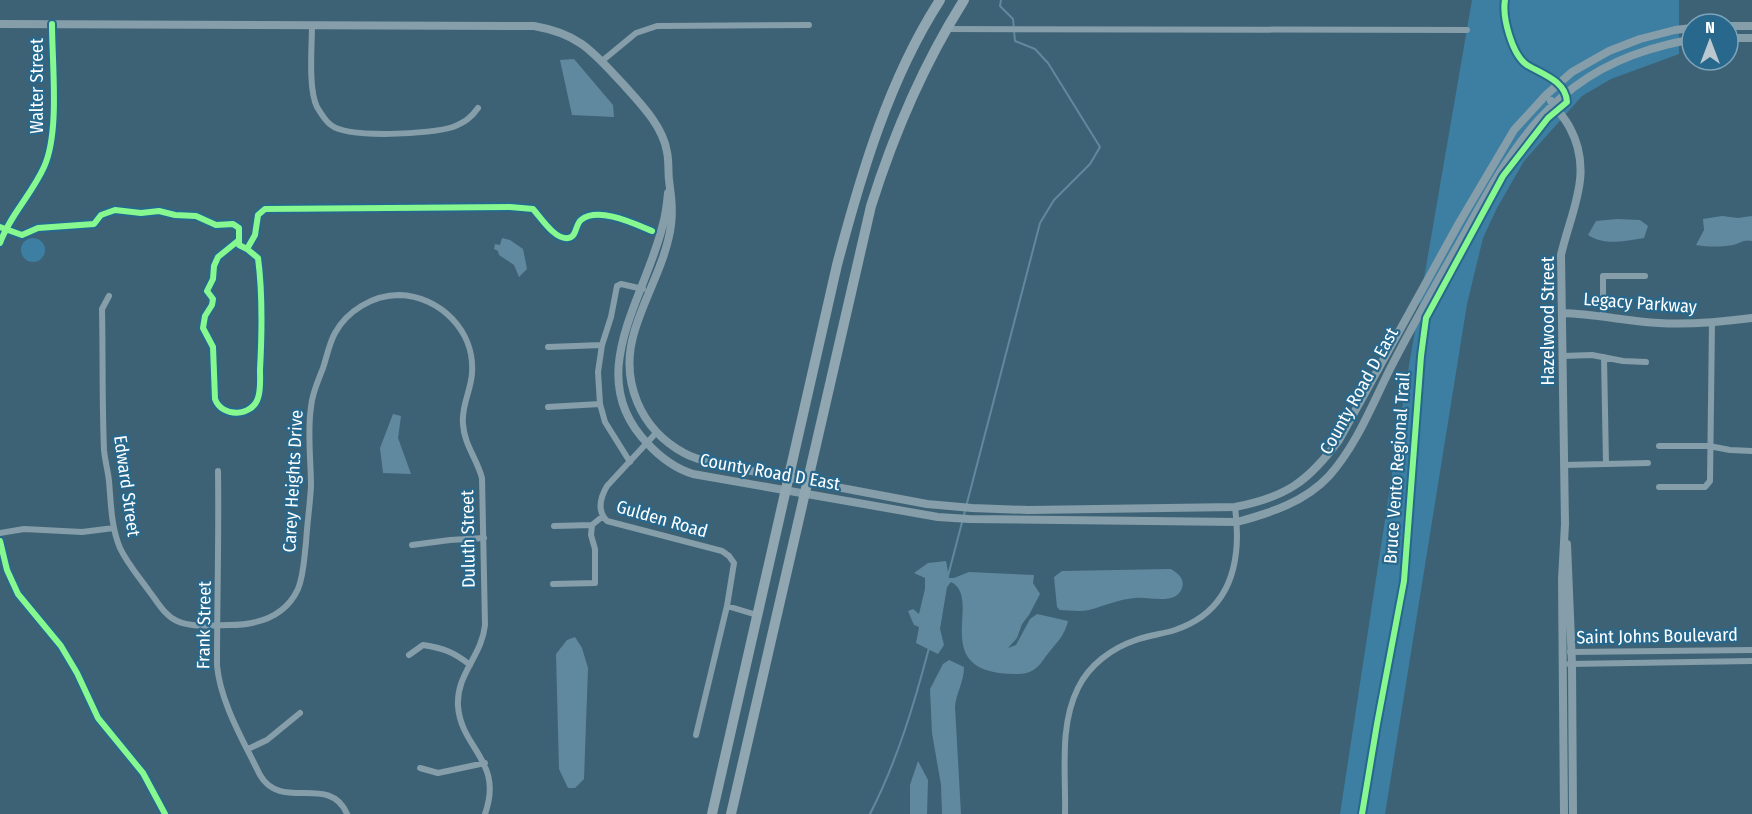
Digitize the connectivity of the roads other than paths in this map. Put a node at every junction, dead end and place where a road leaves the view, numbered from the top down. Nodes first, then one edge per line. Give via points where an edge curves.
1 (940, 0) edge
2 (964, 0) edge
3 (0, 24) edge
4 (52, 24) junction
5 (312, 25) junction
6 (809, 25) dead end
7 (946, 29) junction
8 (1467, 30) dead end
9 (1680, 31) edge
10 (1680, 43) edge
11 (602, 61) junction
12 (1546, 95) junction
13 (1553, 104) junction
14 (478, 108) dead end
15 (669, 182) junction
16 (0, 243) edge
17 (1645, 276) dead end
18 (640, 289) junction
19 (649, 291) junction
20 (399, 295) joint
21 (109, 296) dead end
22 (1562, 313) junction
23 (1603, 315) junction
24 (1752, 318) edge
25 (1712, 323) junction
26 (602, 345) junction
27 (548, 347) dead end
28 (1562, 356) junction
29 (1604, 357) junction
30 (1646, 362) dead end
31 (600, 404) junction
32 (548, 407) dead end
33 (656, 433) junction
34 (647, 443) junction
35 (1659, 446) dead end
36 (1711, 447) junction
37 (1752, 451) edge
38 (630, 462) junction
39 (1648, 463) dead end
40 (1606, 464) junction
41 (1564, 465) junction
42 (218, 471) dead end
43 (788, 477) junction
44 (808, 481) junction
45 (1659, 487) dead end
46 (785, 491) junction
47 (806, 494) junction
48 (1235, 507) junction
49 (603, 516) junction
50 (1237, 522) junction
51 (1565, 524) junction
52 (592, 525) junction
53 (554, 526) dead end
54 (114, 528) junction
55 (0, 533) edge
56 (484, 538) junction
57 (0, 541) edge
58 (412, 545) dead end
59 (553, 584) dead end
60 (727, 606) junction
61 (757, 615) junction
62 (217, 625) junction
63 (1752, 650) edge
64 (1563, 652) junction
65 (1572, 652) junction
66 (409, 655) dead end
67 (1752, 661) edge
68 (1563, 664) junction
69 (1572, 664) junction
70 (470, 665) junction
71 (300, 713) dead end
72 (696, 735) dead end
73 (248, 749) junction
74 (485, 763) junction
75 (420, 768) dead end
76 (165, 814) edge
77 (347, 814) edge
78 (485, 814) edge
79 (712, 814) edge
80 (731, 814) edge
81 (1065, 814) edge
82 (1564, 814) edge
83 (1573, 814) edge

1 - 43 main road via 895,88 860,183
2 - 7 main road
3 - 4 street
4 - 5 street
4 - 16 street, Walter Street via 51,146 43,170 10,219
5 - 11 street via 534,26 573,37
5 - 14 street via 312,89 317,106 331,126 349,132 421,133 451,128 469,120
6 - 11 street via 657,26 636,33
7 - 8 street
7 - 44 main road via 903,115 879,180
9 - 12 street, County Road D East via 1609,51 1572,72
10 - 13 street, County Road D East via 1627,57 1597,70
11 - 15 street via 655,123 667,150
12 - 13 street, Hazelwood Street
12 - 48 street, County Road D East via 1514,130 1339,440 1321,465 1286,492
13 - 22 street, Hazelwood Street via 1571,129 1581,167 1579,193 1561,255
13 - 50 street, County Road D East via 1514,149 1492,185 1350,447 1329,476 1291,503
15 - 18 street, County Road D East via 663,226
15 - 19 street, County Road D East via 671,227
17 - 23 street via 1602,276
18 - 19 street
18 - 26 street via 617,286
18 - 34 street, County Road D East via 620,349 618,383 627,415
19 - 33 street, County Road D East via 629,362 636,403
20 - 56 street, Duluth Street via 423,299 442,310 458,325 467,342 472,373 462,426 482,477
20 - 62 street, Carey Heights Drive via 375,299 349,315 334,333 310,408 311,487 298,588 282,610 264,621
21 - 54 street, Edward Street via 102,309 104,451
22 - 23 street, Legacy Parkway
22 - 28 street, Hazelwood Street
23 - 25 street, Legacy Parkway via 1658,323
24 - 25 street, Legacy Parkway
25 - 36 street
26 - 27 street
26 - 31 street via 598,372
28 - 29 street
28 - 41 street, Hazelwood Street
29 - 30 street
29 - 40 street
31 - 32 street
31 - 38 street via 604,422
33 - 34 street, Gulden Road
33 - 43 street, County Road D East via 685,454 714,464
34 - 38 street, Gulden Road
34 - 46 street, County Road D East via 663,460 683,471
35 - 36 street
36 - 37 street
36 - 45 street via 1711,478 1707,486
38 - 49 street, Gulden Road via 602,495
39 - 40 street
40 - 41 street
41 - 51 street, Hazelwood Street
42 - 62 street, Frank Street
43 - 44 street, County Road D East
43 - 46 main road
44 - 47 main road
44 - 48 street, County Road D East via 927,504 972,508
46 - 47 street, County Road D East
46 - 61 main road
47 - 50 street, County Road D East via 938,517
47 - 80 main road
48 - 50 street
49 - 52 street
49 - 60 street, Gulden Road via 619,525 729,556 734,572
50 - 81 street via 1231,580 1208,612 1175,630 1116,648 1099,661 1078,688 1068,719
51 - 64 street, Hazelwood Street
51 - 65 street, Hazelwood Street
52 - 53 street
52 - 59 street via 595,583
54 - 55 street
54 - 62 street, Edward Street via 121,550 165,612 185,624
56 - 58 street
56 - 70 street, Duluth Street via 484,635
57 - 76 street via 18,594 61,646 98,718 143,773
60 - 61 street
60 - 72 street, Gulden Road
61 - 79 main road
62 - 73 street, Frank Street via 220,687
63 - 65 street, Saint Johns Boulevard
64 - 65 street, Saint Johns Boulevard
64 - 68 street, Hazelwood Street
65 - 69 street, Hazelwood Street
66 - 70 street via 423,645 438,647
67 - 69 street, Saint Johns Boulevard
68 - 69 street, Saint Johns Boulevard
68 - 82 street, Hazelwood Street
69 - 83 street, Hazelwood Street
70 - 74 street, Duluth Street via 460,688 458,708 463,727
71 - 73 street via 267,740
73 - 77 street, Frank Street via 268,786 281,792 329,795
74 - 75 street via 438,773
74 - 78 street, Duluth Street via 490,789

